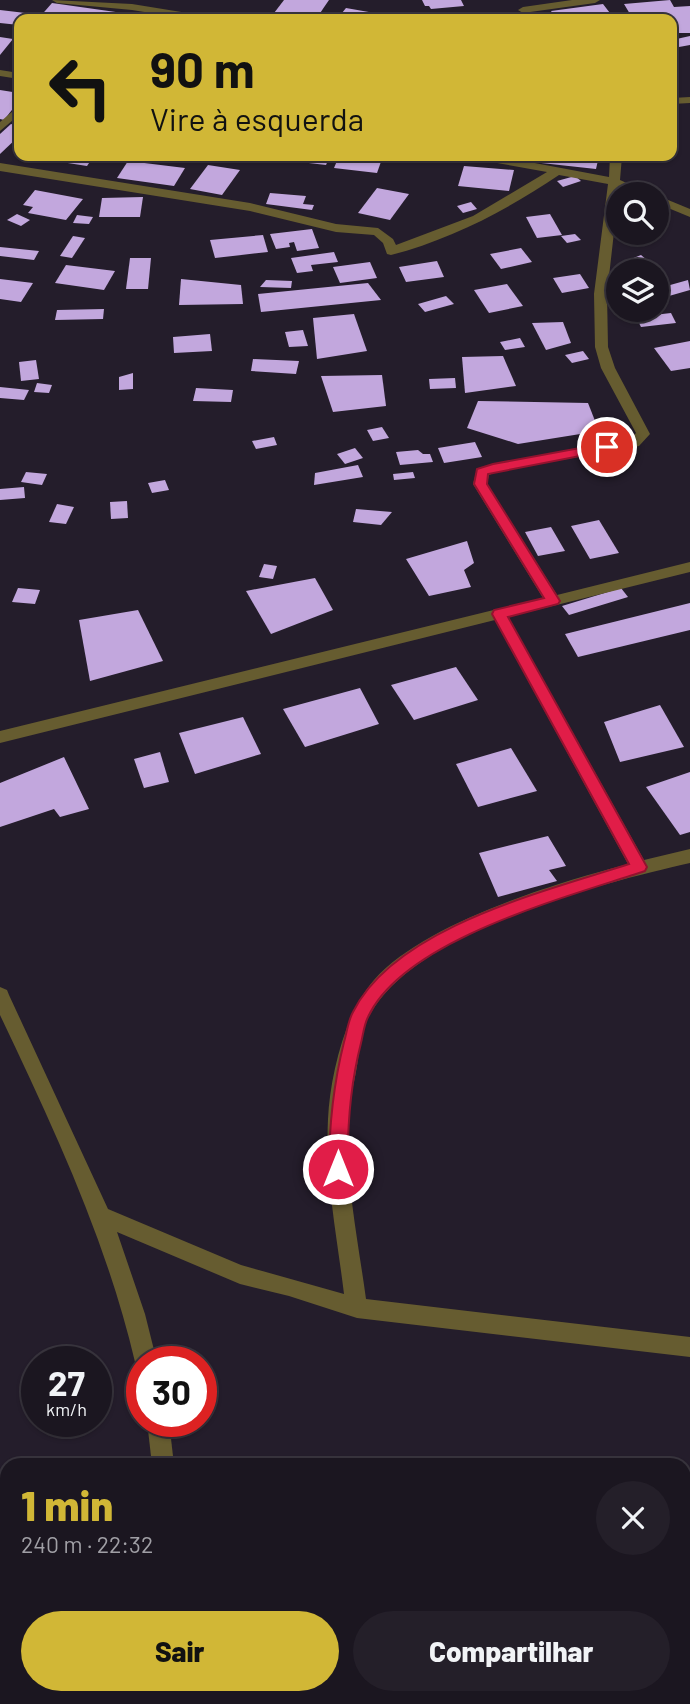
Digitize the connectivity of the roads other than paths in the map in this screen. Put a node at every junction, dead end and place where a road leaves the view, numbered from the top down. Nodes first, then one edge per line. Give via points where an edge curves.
1 (57, 0) edge
2 (595, 0) edge
3 (134, 4) edge
4 (523, 10) edge
5 (182, 14) edge
6 (14, 114) edge
7 (0, 128) edge
8 (506, 161) edge
9 (616, 161) edge
10 (0, 167) edge
11 (557, 171) junction
12 (616, 182) joint
13 (669, 204) edge
14 (690, 213) edge
15 (606, 245) edge
16 (690, 567) edge
17 (553, 601) junction
18 (499, 614) junction
19 (0, 737) edge
20 (690, 856) edge
21 (639, 867) junction
22 (0, 995) edge
23 (100, 1215) junction
24 (357, 1308) junction
25 (142, 1346) edge
26 (690, 1347) edge
27 (160, 1437) edge
28 (162, 1458) edge

1 - 3 street
2 - 4 street
3 - 5 street
6 - 7 street
8 - 11 street
9 - 12 street
10 - 11 street via 378,232 391,251 462,228
11 - 12 street
13 - 14 street
15 - 17 street via 599,323 607,366 643,434 634,443 482,472 481,484
16 - 17 street
17 - 18 street
18 - 19 street
18 - 21 street
20 - 21 street
21 - 24 street via 483,919 385,980 360,1014 338,1116 338,1169
22 - 23 street
23 - 24 street via 240,1274
23 - 25 street via 116,1252
24 - 26 street
27 - 28 street

